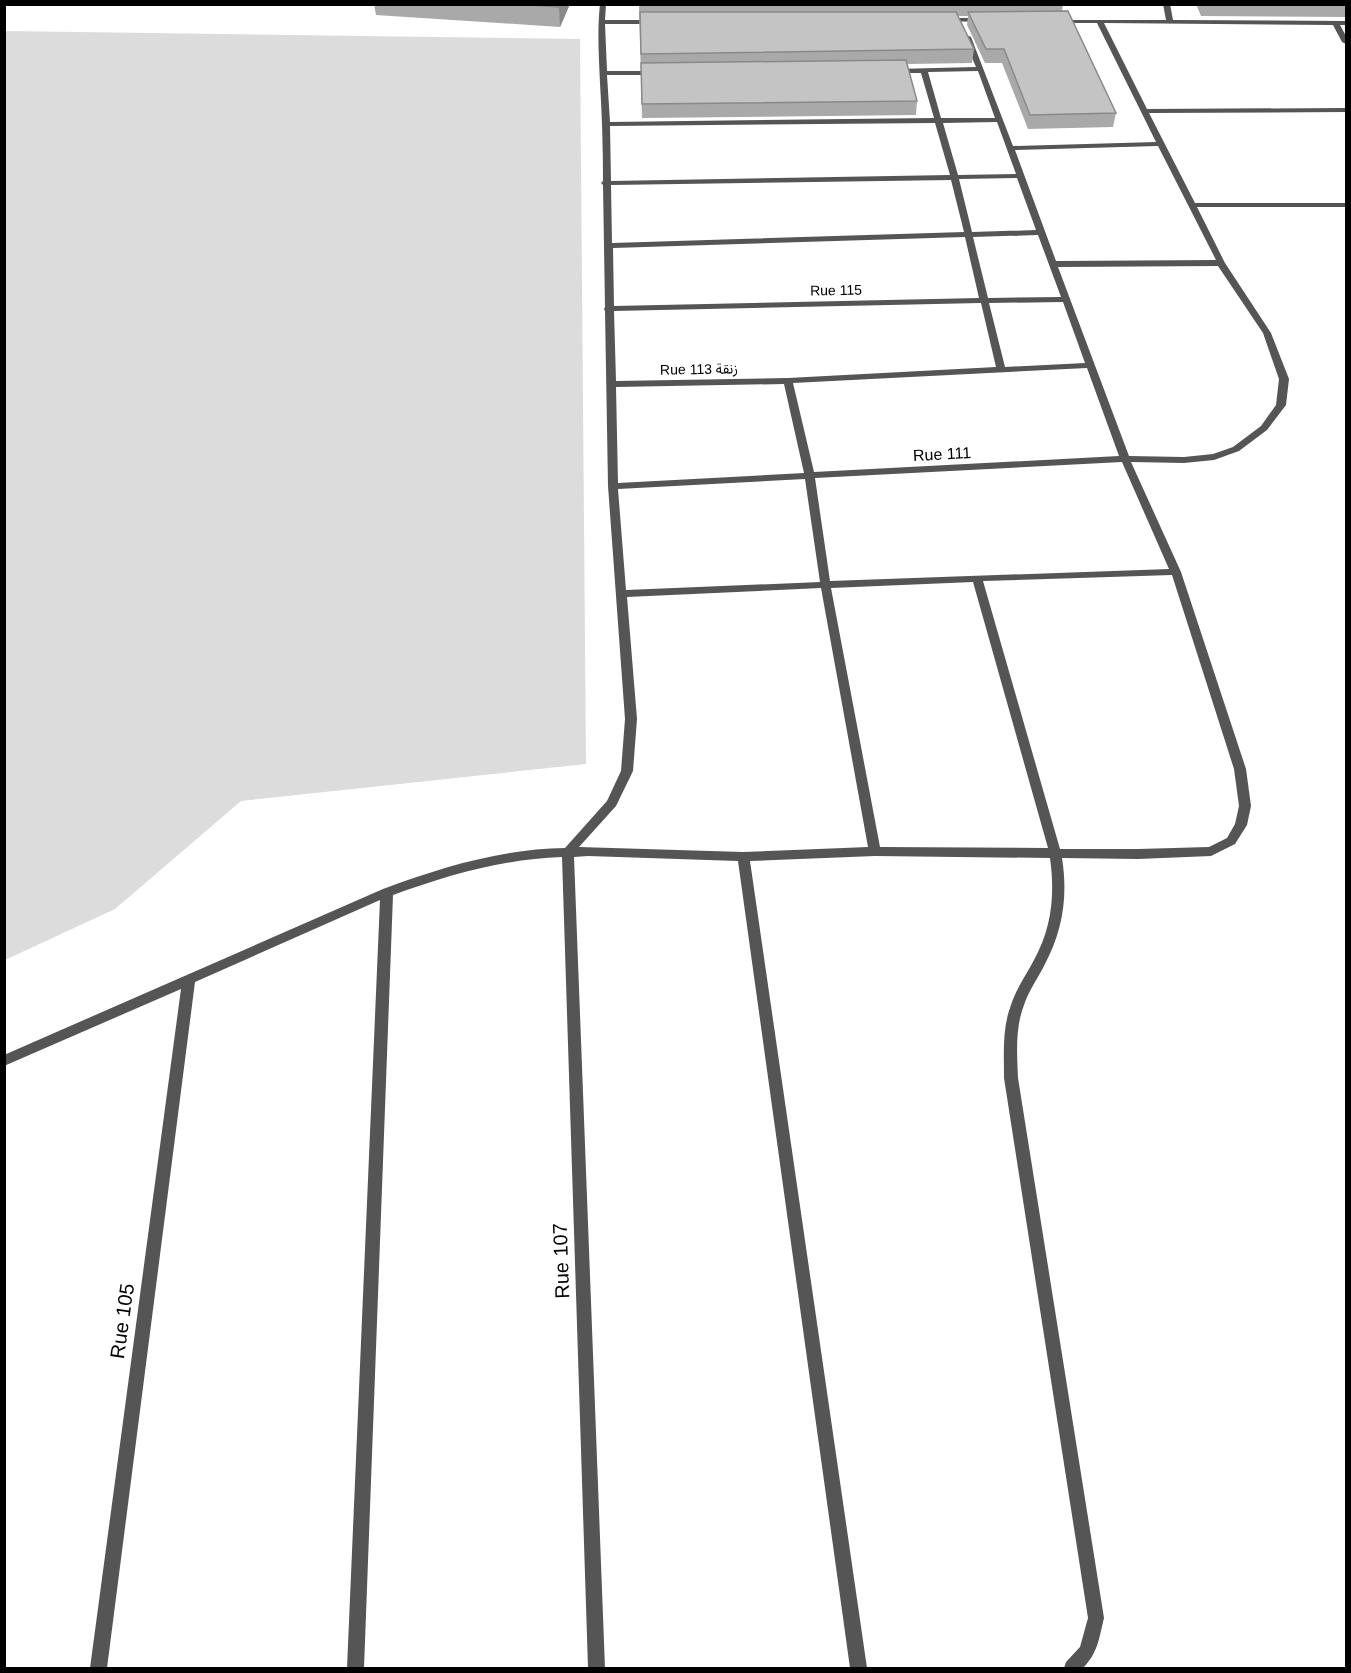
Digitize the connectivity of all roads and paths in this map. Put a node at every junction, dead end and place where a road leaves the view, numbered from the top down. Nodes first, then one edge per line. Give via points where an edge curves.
1 (603, 4) edge
2 (1166, 4) edge
3 (935, 20) edge
4 (958, 20) junction
5 (994, 20) edge
6 (1170, 20) junction
7 (1052, 21) edge
8 (1099, 21) junction
9 (601, 22) junction
10 (660, 22) edge
11 (1335, 22) junction
12 (1347, 23) edge
13 (1347, 42) edge
14 (981, 69) junction
15 (888, 71) edge
16 (924, 71) junction
17 (602, 73) junction
18 (662, 73) edge
19 (1347, 110) edge
20 (1144, 111) junction
21 (1000, 120) junction
22 (939, 121) junction
23 (606, 124) junction
24 (1160, 144) junction
25 (1010, 148) junction
26 (1021, 176) junction
27 (955, 178) junction
28 (605, 183) junction
29 (1347, 204) edge
30 (1191, 205) junction
31 (1041, 232) junction
32 (968, 234) junction
33 (607, 246) junction
34 (1221, 263) junction
35 (1053, 264) junction
36 (1066, 299) junction
37 (984, 300) junction
38 (608, 309) junction
39 (1090, 365) junction
40 (1001, 370) junction
41 (788, 381) junction
42 (611, 384) junction
43 (1125, 459) junction
44 (810, 477) junction
45 (613, 486) junction
46 (1176, 572) junction
47 (978, 578) junction
48 (826, 587) junction
49 (623, 594) junction
50 (874, 851) junction
51 (568, 852) junction
52 (1055, 852) junction
53 (743, 858) junction
54 (387, 892) junction
55 (189, 978) junction
56 (4, 1061) edge
57 (98, 1668) edge
58 (356, 1668) edge
59 (597, 1668) edge
60 (858, 1668) edge
61 (1072, 1668) edge

1 - 9 street
2 - 6 street
3 - 4 street
4 - 5 street
4 - 14 street
6 - 8 street
6 - 11 street
7 - 8 street
8 - 20 street, Rue 111
9 - 10 street
9 - 17 street
11 - 12 street
11 - 13 street
14 - 16 street
14 - 21 street
15 - 16 street
16 - 22 street
17 - 18 street
17 - 23 street
19 - 20 street
20 - 24 street, Rue 111
21 - 22 street
21 - 25 street
22 - 23 street
22 - 27 street
23 - 28 street
24 - 25 street
24 - 30 street, Rue 111
25 - 26 street
26 - 27 street
26 - 31 street
27 - 28 street
27 - 32 street
28 - 33 street
29 - 30 street
30 - 34 street, Rue 111
31 - 32 street
31 - 35 street
32 - 33 street
32 - 37 street
33 - 38 street
34 - 35 street
34 - 43 street, Rue 111 via 1267,333 1284,379 1281,405 1264,428 1236,449 1214,457
35 - 36 street
36 - 37 street, Rue 115
36 - 39 street
37 - 38 street, Rue 115
37 - 40 street
38 - 42 street
39 - 40 street, Rue 113 زنقة
39 - 43 street
40 - 41 street, Rue 113 زنقة
41 - 42 street, Rue 113 زنقة
41 - 44 street
42 - 45 street
43 - 44 street, Rue 111
43 - 46 street
44 - 45 street, Rue 111
44 - 48 street
45 - 49 street
46 - 47 street
46 - 52 street via 1240,769 1245,806 1241,825 1231,841 1211,851
47 - 48 street
47 - 52 street
48 - 49 street
48 - 50 street
49 - 51 street via 631,719 627,771 612,803
50 - 52 street
50 - 53 street
51 - 53 street
51 - 54 street via 497,859
51 - 59 street, Rue 107
52 - 61 street via 1060,882 1058,916 1047,949 1017,1005 1010,1040 1011,1078 1096,1618 1087,1652
53 - 60 street
54 - 55 street
54 - 58 street
55 - 56 street
55 - 57 street, Rue 105

